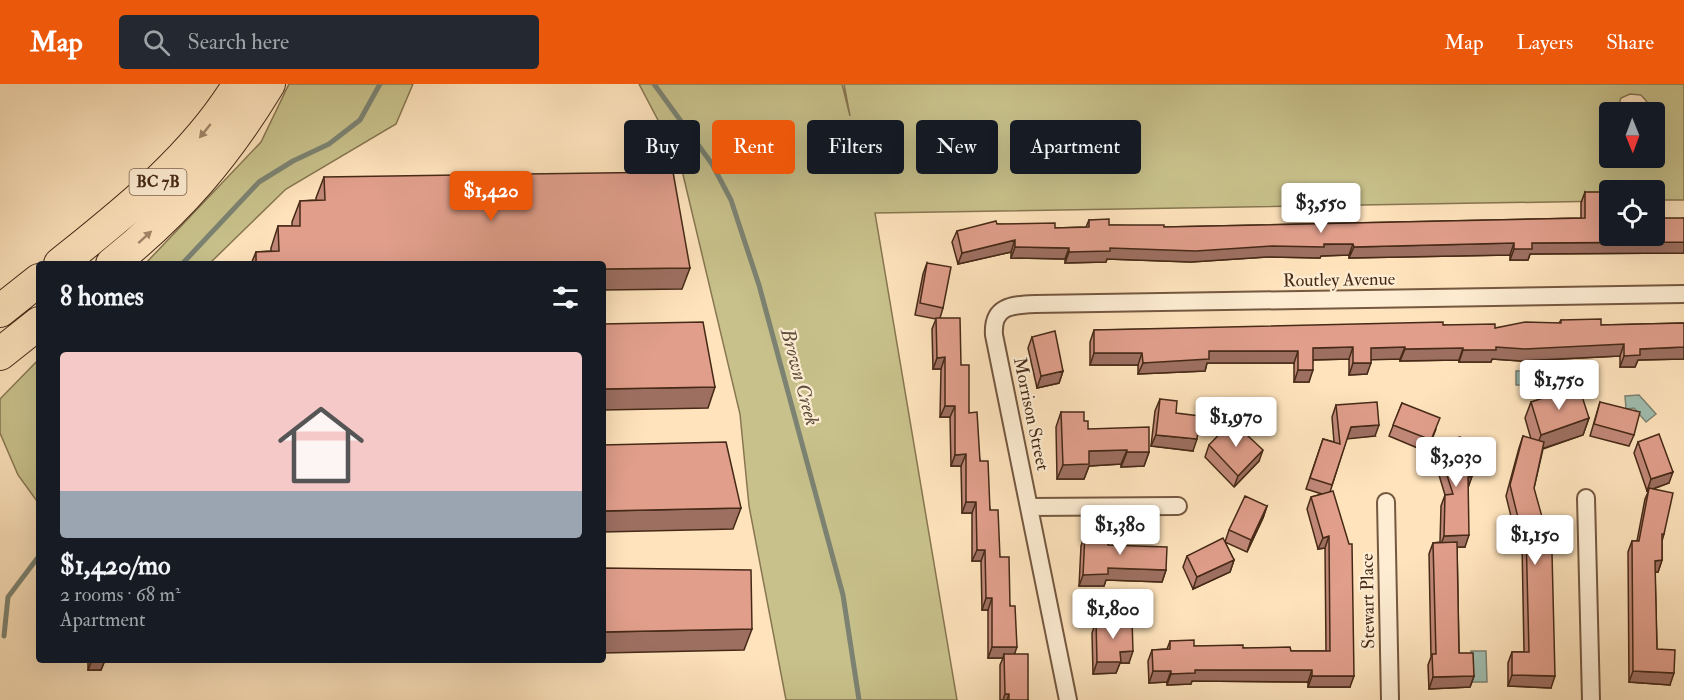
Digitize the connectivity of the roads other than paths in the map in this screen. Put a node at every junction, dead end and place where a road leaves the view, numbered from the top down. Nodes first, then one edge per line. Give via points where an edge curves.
1 (239, 84) edge
2 (269, 84) edge
3 (64, 261) edge
4 (116, 261) edge
5 (36, 282) edge
6 (1684, 294) edge
7 (0, 311) edge
8 (997, 312) joint
9 (36, 325) edge
10 (0, 354) edge
11 (1586, 498) dead end
12 (1386, 502) dead end
13 (1031, 507) junction
14 (1178, 507) dead end
15 (1068, 700) edge
16 (1390, 700) edge
17 (1591, 700) edge

1 -> 3 highway, BC 7B via 195,143 154,186
4 -> 2 highway, BC 7B via 147,236 214,166
5 - 7 highway
6 - 8 street, Routley Avenue via 1035,304 1010,306
8 - 13 street, Morrison Street via 994,335
9 - 10 highway
11 - 17 street
12 - 16 street, Stewart Place
13 - 14 street
13 - 15 street, Morrison Street

